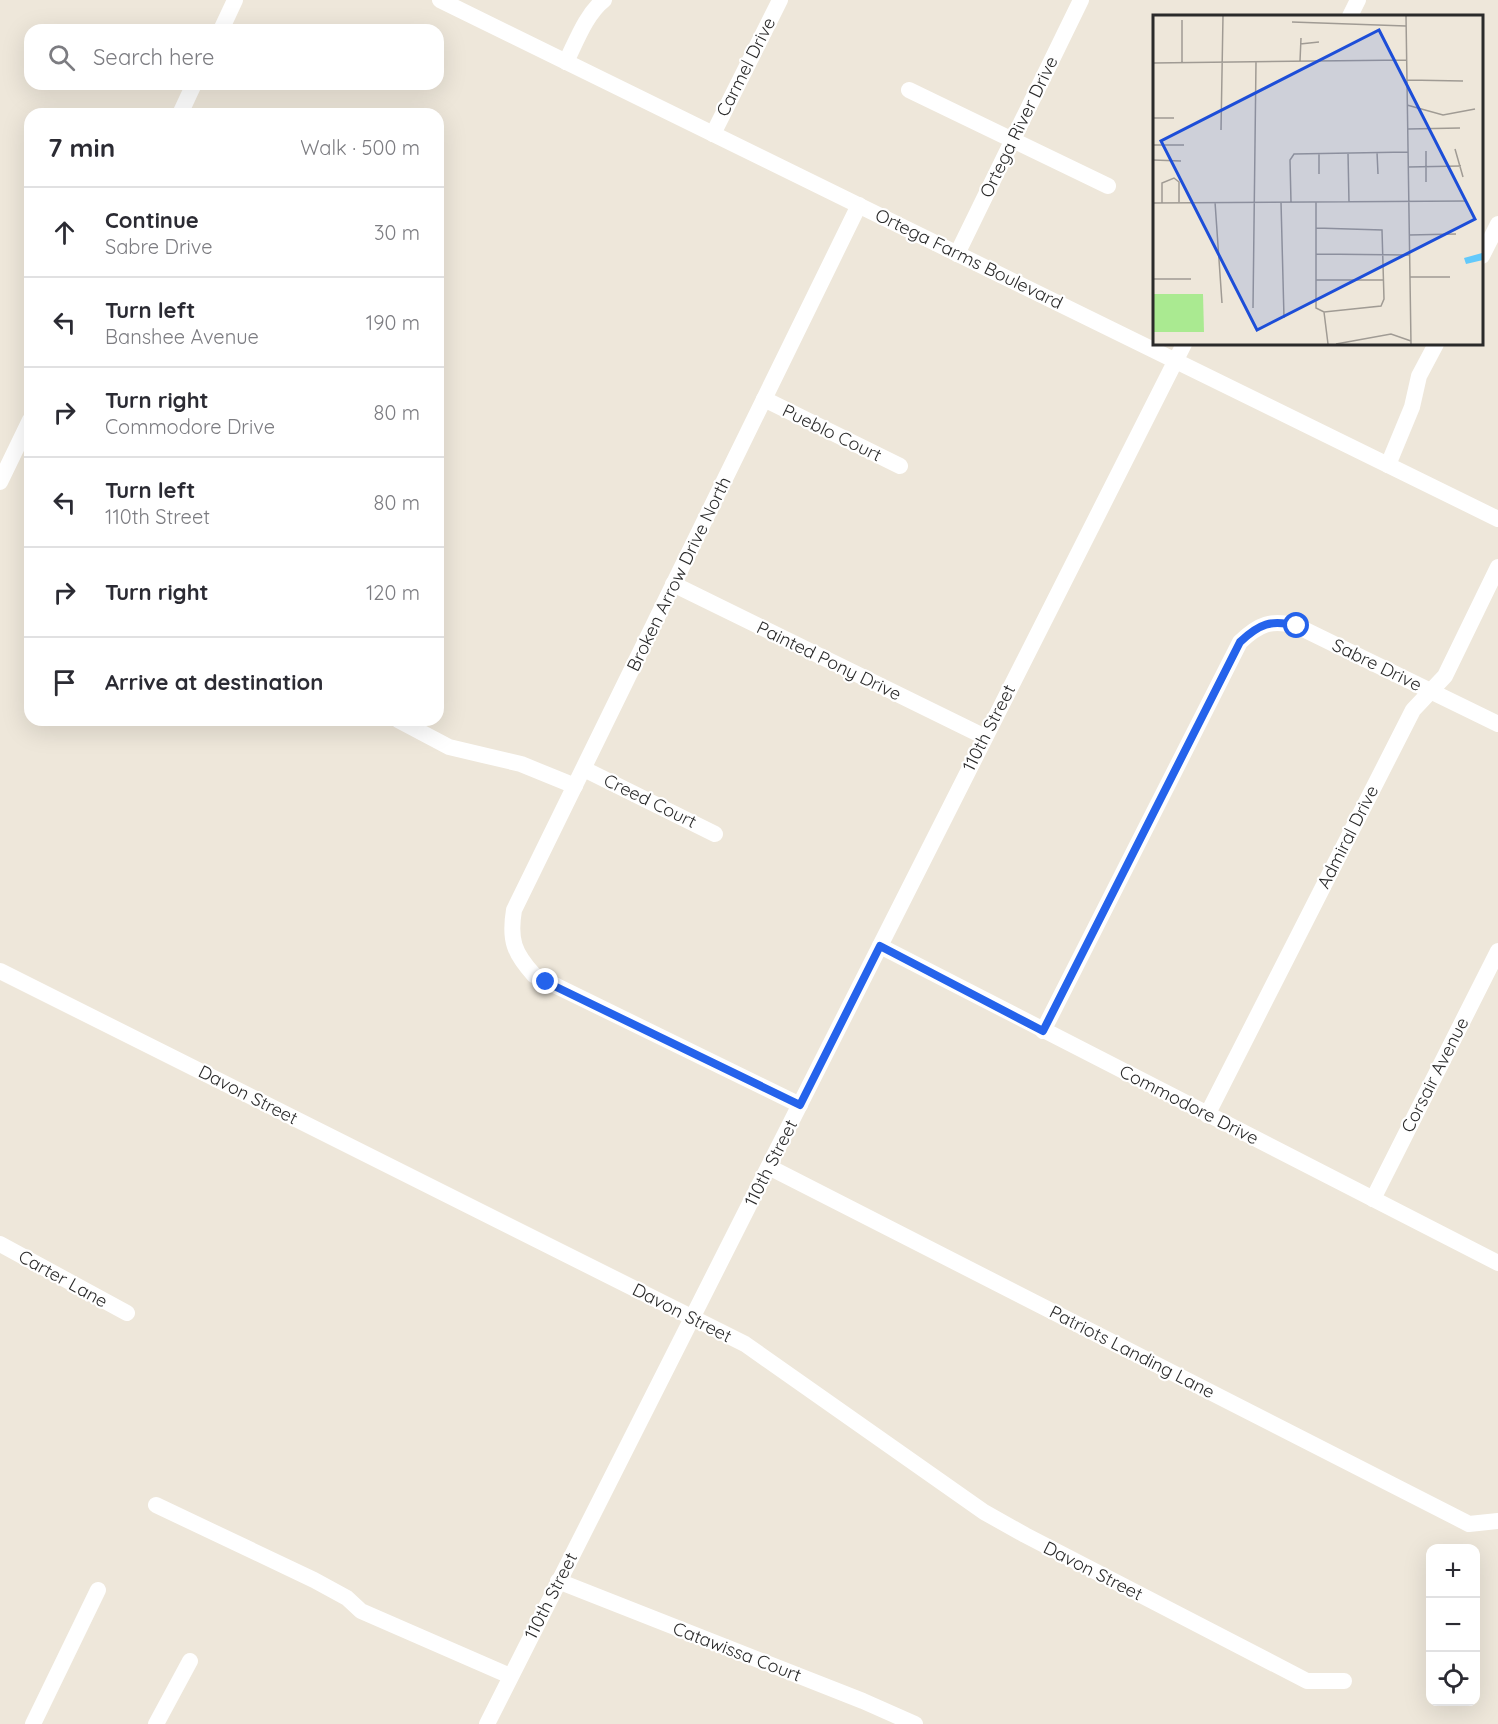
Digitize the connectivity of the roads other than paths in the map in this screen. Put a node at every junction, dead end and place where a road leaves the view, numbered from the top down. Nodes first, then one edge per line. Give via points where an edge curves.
1 (235, 0) edge
2 (440, 0) edge
3 (604, 0) edge
4 (780, 0) edge
5 (1081, 0) edge
6 (1358, 0) edge
7 (1350, 15) edge
8 (223, 24) edge
9 (566, 62) junction
10 (191, 90) edge
11 (909, 90) dead end
12 (183, 108) edge
13 (713, 134) junction
14 (1012, 139) junction
15 (1108, 186) dead end
16 (859, 205) junction
17 (1498, 224) edge
18 (957, 254) junction
19 (1483, 254) edge
20 (1184, 345) edge
21 (1435, 345) edge
22 (1176, 361) junction
23 (764, 399) junction
24 (24, 432) edge
25 (1388, 465) junction
26 (900, 466) dead end
27 (0, 482) edge
28 (1498, 519) edge
29 (1498, 567) edge
30 (673, 584) junction
31 (1430, 692) junction
32 (1498, 724) edge
33 (409, 726) edge
34 (985, 737) junction
35 (584, 769) junction
36 (575, 786) junction
37 (715, 834) dead end
38 (880, 946) junction
39 (1498, 951) edge
40 (0, 971) edge
41 (1043, 1031) junction
42 (800, 1105) junction
43 (1208, 1115) junction
44 (769, 1167) junction
45 (1373, 1199) junction
46 (0, 1244) edge
47 (1498, 1263) edge
48 (127, 1313) dead end
49 (693, 1318) junction
50 (156, 1505) dead end
51 (1498, 1521) edge
52 (558, 1581) junction
53 (98, 1590) dead end
54 (190, 1661) dead end
55 (510, 1676) junction
56 (1344, 1681) dead end
57 (33, 1724) edge
58 (156, 1724) edge
59 (487, 1724) edge
60 (915, 1724) edge

1 - 8 street
2 - 9 street, Ortega Farms Boulevard
3 - 9 street via 590,16
4 - 13 street, Carmel Drive
5 - 14 street, Ortega River Drive
6 - 7 street
9 - 13 street, Ortega Farms Boulevard
10 - 12 street
11 - 14 street
13 - 16 street, Ortega Farms Boulevard
14 - 15 street
14 - 18 street, Ortega River Drive
16 - 18 street, Ortega Farms Boulevard
16 - 23 street, Broken Arrow Drive North
17 - 19 street
18 - 22 street, Ortega Farms Boulevard
20 - 22 street, 110th Street
21 - 25 street via 1419,376 1412,406
22 - 25 street, Ortega Farms Boulevard
22 - 34 street, 110th Street
23 - 26 street, Pueblo Court
23 - 30 street, Broken Arrow Drive North
24 - 27 street
25 - 28 street, Ortega Farms Boulevard
29 - 31 street, Admiral Drive via 1445,675
30 - 34 street, Painted Pony Drive
30 - 35 street, Broken Arrow Drive North
31 - 32 street, Sabre Drive
31 - 41 street, Sabre Drive via 1297,626 1268,623 1253,629 1240,642
31 - 43 street, Admiral Drive via 1413,710
33 - 36 street via 449,747 521,764
34 - 38 street, 110th Street
35 - 36 street, Broken Arrow Drive North
35 - 37 street, Creed Court
36 - 42 street, Broken Arrow Drive North via 514,910 511,929 523,963 546,982
38 - 41 street, Commodore Drive
38 - 42 street, 110th Street
39 - 45 street, Corsair Avenue
40 - 49 street, Davon Street
41 - 43 street, Commodore Drive
42 - 44 street, 110th Street
43 - 45 street, Commodore Drive
44 - 49 street, 110th Street
44 - 51 street, Patriots Landing Lane via 1469,1524
45 - 47 street, Commodore Drive
46 - 48 street, Carter Lane
49 - 52 street, 110th Street
49 - 56 street, Davon Street via 764,1356 984,1512 1025,1535 1307,1681
50 - 55 street via 314,1580 347,1598 361,1611
52 - 55 street, 110th Street
52 - 60 street, Catawissa Court
53 - 57 street
54 - 58 street
55 - 59 street, 110th Street

